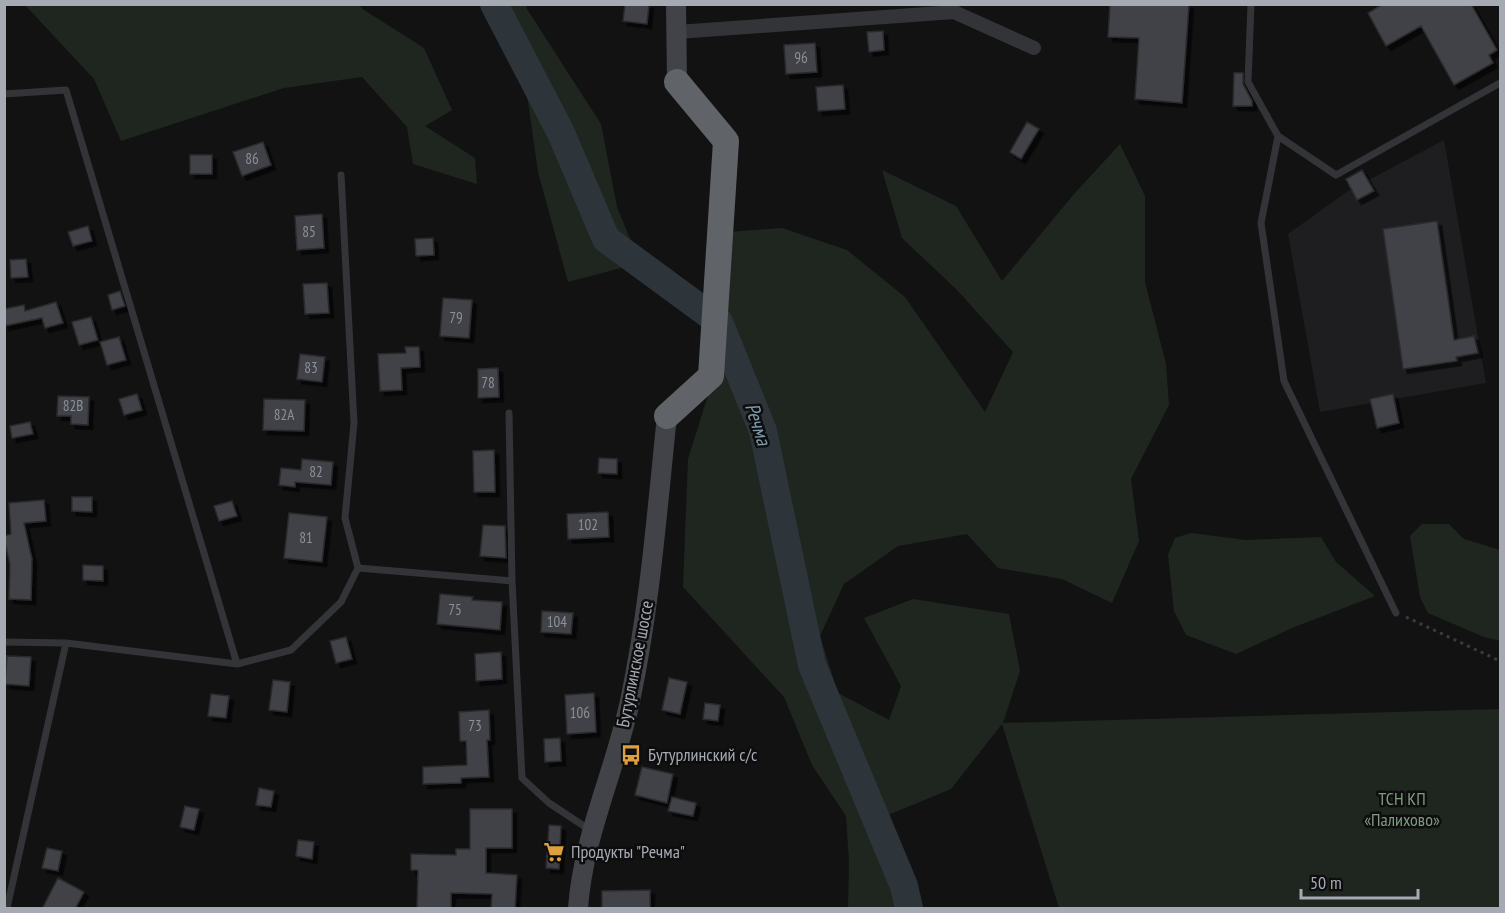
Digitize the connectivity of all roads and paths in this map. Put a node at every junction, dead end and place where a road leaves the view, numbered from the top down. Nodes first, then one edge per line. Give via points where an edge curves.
1 (676, 4) edge
2 (1251, 4) edge
3 (677, 32) junction
4 (1034, 48) dead end
5 (677, 82) joint
6 (1500, 83) edge
7 (4, 94) edge
8 (1278, 136) junction
9 (341, 175) dead end
10 (509, 413) dead end
11 (667, 416) joint
12 (357, 568) junction
13 (512, 581) junction
14 (1396, 613) joint
15 (4, 642) edge
16 (66, 643) junction
17 (1500, 661) edge
18 (237, 664) junction
19 (592, 831) junction
20 (7, 909) edge
21 (578, 909) edge

1 - 3 main road
2 - 8 lane via 1248,82
3 - 4 street via 954,12
3 - 5 main road
5 - 11 highway via 726,141 711,376
6 - 8 lane via 1336,175
7 - 18 lane via 66,90
8 - 14 lane via 1262,224 1284,381
9 - 12 lane via 354,423 345,518
10 - 13 lane
11 - 19 main road, Бутурлинское шоссе via 638,659 623,729
12 - 13 lane
12 - 18 lane via 341,602 291,650
13 - 19 lane via 522,778 549,803
14 - 17 path
15 - 16 lane
16 - 18 lane
16 - 20 lane
19 - 21 main road, Бутурлинское шоссе

